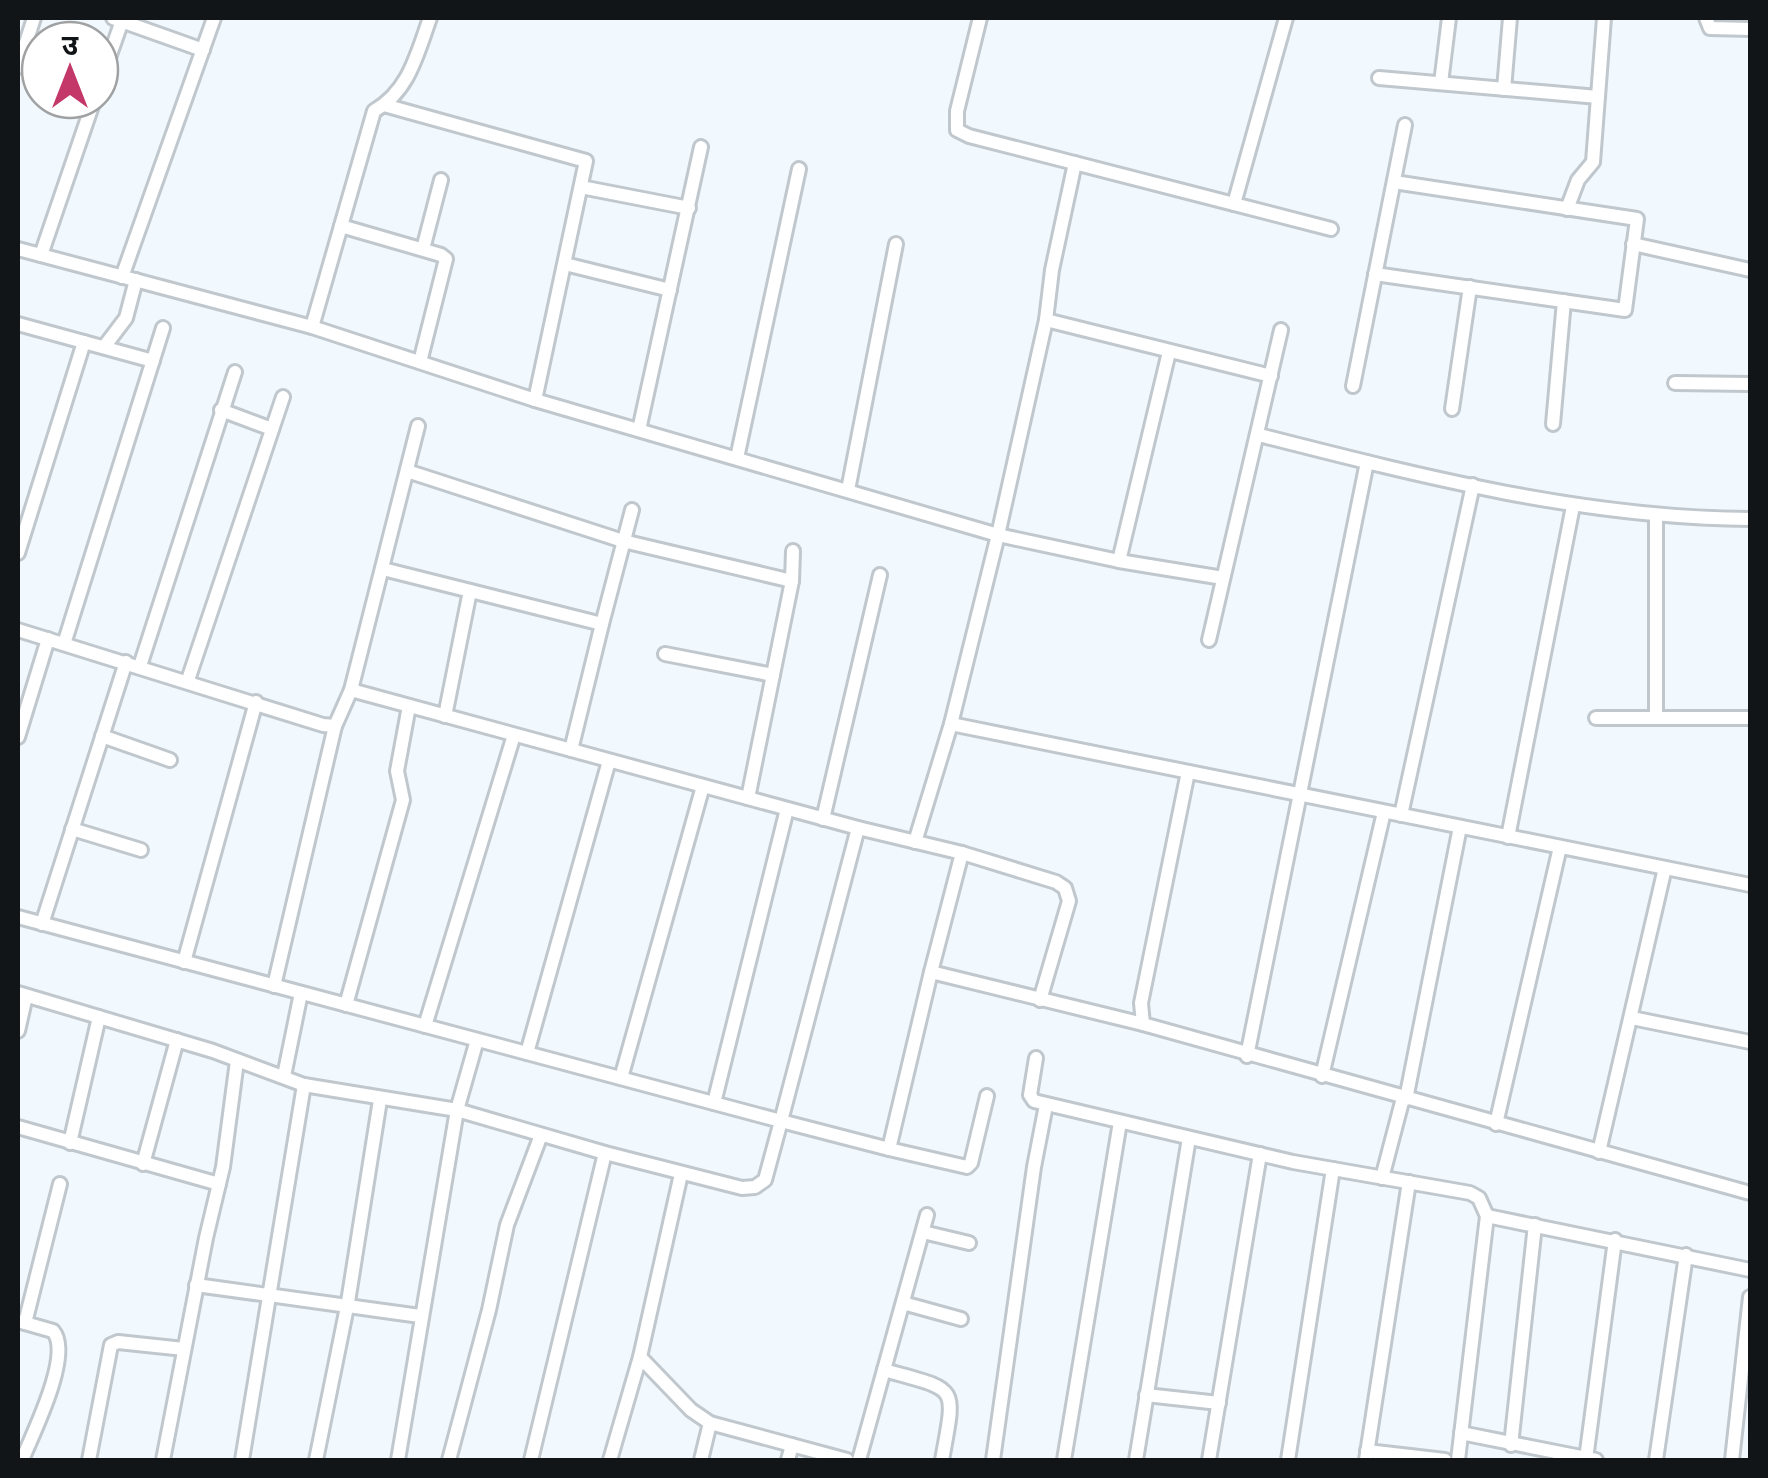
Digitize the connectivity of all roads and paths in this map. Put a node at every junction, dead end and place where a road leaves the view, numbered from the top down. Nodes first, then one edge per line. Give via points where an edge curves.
1 (34, 18) edge
2 (214, 18) edge
3 (430, 18) edge
4 (980, 18) edge
5 (1286, 18) edge
6 (1450, 18) edge
7 (1510, 18) edge
8 (1604, 18) edge
9 (1706, 18) edge
10 (119, 19) edge
11 (1750, 28) edge
12 (203, 50) junction
13 (18, 67) edge
14 (1379, 78) dead end
15 (1441, 83) junction
16 (1504, 88) junction
17 (1598, 97) junction
18 (384, 105) junction
19 (87, 120) edge
20 (1405, 125) dead end
21 (702, 147) dead end
22 (1074, 163) junction
23 (799, 169) dead end
24 (442, 180) dead end
25 (1394, 182) junction
26 (582, 187) junction
27 (1234, 204) junction
28 (689, 208) junction
29 (1567, 209) junction
30 (342, 226) junction
31 (1331, 229) dead end
32 (896, 244) dead end
33 (1634, 244) junction
34 (18, 248) edge
35 (423, 249) junction
36 (40, 255) junction
37 (565, 264) junction
38 (1750, 270) edge
39 (1376, 274) junction
40 (129, 279) junction
41 (1470, 287) junction
42 (670, 290) junction
43 (1564, 300) junction
44 (1046, 320) junction
45 (18, 324) edge
46 (163, 328) dead end
47 (312, 328) junction
48 (1281, 330) dead end
49 (84, 342) junction
50 (104, 347) junction
51 (1168, 352) junction
52 (153, 361) junction
53 (420, 362) junction
54 (235, 372) dead end
55 (1272, 376) junction
56 (1675, 383) dead end
57 (1750, 384) edge
58 (1353, 386) dead end
59 (283, 397) dead end
60 (535, 400) junction
61 (1452, 409) dead end
62 (221, 410) junction
63 (1554, 424) dead end
64 (418, 426) dead end
65 (272, 429) junction
66 (640, 430) junction
67 (1259, 435) junction
68 (737, 458) junction
69 (1368, 462) junction
70 (406, 471) junction
71 (1473, 485) junction
72 (848, 490) junction
73 (1573, 506) junction
74 (632, 510) dead end
75 (1656, 516) junction
76 (1750, 519) edge
77 (998, 535) junction
78 (624, 541) junction
79 (793, 551) dead end
80 (18, 552) edge
81 (1119, 561) junction
82 (383, 569) junction
83 (880, 575) dead end
84 (1223, 578) junction
85 (792, 581) junction
86 (470, 591) junction
87 (602, 624) junction
88 (18, 630) edge
89 (48, 638) junction
90 (1208, 640) dead end
91 (64, 644) junction
92 (664, 654) dead end
93 (126, 662) junction
94 (140, 666) junction
95 (774, 676) junction
96 (188, 680) junction
97 (351, 690) junction
98 (256, 702) junction
99 (409, 706) junction
100 (444, 716) junction
101 (1596, 718) dead end
102 (1656, 718) junction
103 (1750, 718) edge
104 (951, 724) junction
105 (335, 726) junction
106 (514, 735) junction
107 (18, 736) edge
108 (102, 736) junction
109 (571, 750) junction
110 (170, 760) dead end
111 (610, 760) junction
112 (1188, 772) junction
113 (703, 786) junction
114 (1299, 794) junction
115 (748, 798) junction
116 (786, 809) junction
117 (1384, 812) junction
118 (1402, 815) junction
119 (824, 819) junction
120 (1460, 827) junction
121 (858, 828) junction
122 (72, 829) junction
123 (1508, 836) junction
124 (916, 842) junction
125 (1560, 847) junction
126 (141, 850) dead end
127 (962, 853) junction
128 (1665, 868) junction
129 (1750, 886) edge
130 (18, 917) edge
131 (42, 924) junction
132 (184, 962) junction
133 (931, 972) junction
134 (274, 986) junction
135 (301, 993) junction
136 (22, 994) edge
137 (1040, 1000) junction
138 (346, 1005) junction
139 (99, 1017) junction
140 (1632, 1018) junction
141 (1144, 1024) junction
142 (425, 1026) junction
143 (18, 1030) edge
144 (177, 1040) junction
145 (477, 1040) junction
146 (1750, 1042) edge
147 (527, 1053) junction
148 (1247, 1056) junction
149 (1036, 1058) dead end
150 (237, 1061) junction
151 (284, 1076) junction
152 (1322, 1076) junction
153 (621, 1078) junction
154 (304, 1086) junction
155 (988, 1096) dead end
156 (1404, 1098) junction
157 (380, 1100) junction
158 (714, 1103) junction
159 (1046, 1105) junction
160 (457, 1110) junction
161 (781, 1121) junction
162 (1120, 1122) junction
163 (1496, 1124) junction
164 (18, 1127) edge
165 (541, 1135) junction
166 (1189, 1138) junction
167 (70, 1143) junction
168 (889, 1148) junction
169 (1600, 1152) junction
170 (605, 1153) junction
171 (1260, 1154) junction
172 (144, 1164) junction
173 (1334, 1169) junction
174 (681, 1174) junction
175 (1382, 1178) junction
176 (1409, 1182) junction
177 (60, 1184) dead end
178 (219, 1184) junction
179 (1750, 1193) edge
180 (927, 1215) dead end
181 (1487, 1216) junction
182 (1535, 1225) junction
183 (922, 1232) junction
184 (1615, 1240) junction
185 (969, 1243) dead end
186 (1686, 1255) junction
187 (1750, 1270) edge
188 (196, 1285) junction
189 (271, 1293) junction
190 (1750, 1297) edge
191 (903, 1304) junction
192 (347, 1305) junction
193 (420, 1316) junction
194 (961, 1318) dead end
195 (21, 1322) edge
196 (184, 1349) junction
197 (640, 1357) junction
198 (884, 1370) junction
199 (1146, 1395) junction
200 (1219, 1404) junction
201 (710, 1423) junction
202 (1461, 1433) junction
203 (792, 1445) junction
204 (1511, 1445) junction
205 (1366, 1456) edge
206 (22, 1460) edge
207 (89, 1460) edge
208 (163, 1460) edge
209 (242, 1460) edge
210 (316, 1460) edge
211 (398, 1460) edge
212 (449, 1460) edge
213 (531, 1460) edge
214 (610, 1460) edge
215 (701, 1460) edge
216 (788, 1460) edge
217 (847, 1460) edge
218 (859, 1460) edge
219 (942, 1460) edge
220 (993, 1460) edge
221 (1064, 1460) edge
222 (1136, 1460) edge
223 (1210, 1460) edge
224 (1288, 1460) edge
225 (1445, 1460) edge
226 (1458, 1460) edge
227 (1591, 1460) edge
228 (1656, 1460) edge
229 (1732, 1460) edge

1 - 13 street
2 - 12 street
3 - 18 street via 406,82
4 - 22 street via 956,110 957,130
5 - 27 street
6 - 15 street
7 - 16 street
8 - 17 street
9 - 11 street via 1710,28
10 - 12 street
12 - 40 street
14 - 15 street
15 - 16 street
16 - 17 street
17 - 29 street via 1592,162
18 - 26 street via 586,161
18 - 30 street via 374,111
19 - 36 street
20 - 25 street
21 - 28 street
22 - 27 street
22 - 44 street
23 - 68 street
24 - 35 street
25 - 29 street
25 - 39 street
26 - 28 street
26 - 37 street
27 - 31 street
28 - 42 street
29 - 33 street via 1637,219
30 - 35 street
30 - 47 street
32 - 72 street
33 - 38 street
33 - 43 street via 1625,310
34 - 36 street
35 - 53 street via 441,254 446,264
36 - 40 street
37 - 42 street
37 - 60 street
39 - 41 street
39 - 58 street
40 - 47 street
40 - 50 street via 126,318
41 - 43 street
41 - 61 street
42 - 66 street
43 - 63 street
44 - 51 street
44 - 77 street
45 - 49 street
46 - 52 street
47 - 53 street
48 - 55 street
49 - 50 street
49 - 80 street
50 - 52 street
51 - 55 street
51 - 81 street
52 - 91 street
53 - 60 street
54 - 62 street
55 - 67 street
56 - 57 street
59 - 65 street
60 - 66 street
62 - 65 street
62 - 94 street
64 - 70 street
65 - 96 street
66 - 68 street
67 - 69 street
67 - 84 street
68 - 72 street
69 - 71 street
69 - 114 street
70 - 78 street
70 - 82 street
71 - 73 street
71 - 118 street
72 - 77 street
73 - 75 street
73 - 123 street
74 - 78 street
75 - 76 street
75 - 102 street
77 - 81 street
77 - 104 street
78 - 85 street
78 - 87 street
79 - 85 street
81 - 84 street
82 - 86 street
82 - 97 street
83 - 119 street
84 - 90 street
85 - 95 street
86 - 87 street
86 - 100 street
87 - 109 street
88 - 89 street
89 - 91 street
89 - 107 street
91 - 93 street
92 - 95 street
93 - 94 street
93 - 108 street
94 - 96 street
95 - 115 street
96 - 98 street
97 - 99 street
97 - 105 street
98 - 105 street
98 - 132 street
99 - 100 street
99 - 138 street via 397,772 403,800
100 - 106 street
101 - 102 street
102 - 103 street
104 - 112 street
104 - 124 street
105 - 134 street
106 - 109 street
106 - 142 street
108 - 110 street
108 - 122 street
109 - 111 street
111 - 113 street
111 - 147 street
112 - 114 street
112 - 141 street via 1141,1003
113 - 115 street
113 - 153 street
114 - 117 street
114 - 148 street
115 - 116 street
116 - 119 street
116 - 158 street
117 - 118 street
117 - 152 street
118 - 120 street
119 - 121 street
120 - 123 street
120 - 156 street
121 - 124 street
121 - 161 street
122 - 126 street
122 - 131 street
123 - 125 street
124 - 127 street
125 - 128 street
125 - 163 street
127 - 133 street
127 - 137 street via 1065,888 1069,901
128 - 129 street
128 - 140 street
130 - 131 street
131 - 132 street
132 - 134 street
133 - 137 street
133 - 168 street
134 - 135 street
135 - 138 street
135 - 151 street
136 - 139 street
136 - 143 street
137 - 141 street
138 - 142 street
139 - 144 street
139 - 167 street
140 - 146 street
140 - 169 street
141 - 148 street
142 - 145 street
144 - 150 street
144 - 172 street
145 - 147 street
145 - 160 street
147 - 153 street
148 - 152 street
149 - 159 street via 1030,1095
150 - 151 street
150 - 178 street
151 - 154 street
152 - 156 street
153 - 158 street
154 - 157 street
154 - 189 street
155 - 168 street via 966,1167
156 - 163 street
156 - 175 street
157 - 160 street
157 - 192 street
158 - 161 street
159 - 162 street
159 - 220 street
160 - 165 street
160 - 193 street
161 - 168 street
161 - 174 street via 765,1180 756,1186
162 - 166 street
162 - 221 street
163 - 169 street
164 - 167 street
165 - 170 street
165 - 212 street via 506,1225
166 - 171 street
166 - 199 street
167 - 172 street
169 - 179 street
170 - 174 street
170 - 213 street
171 - 173 street
171 - 200 street
172 - 178 street
173 - 175 street
173 - 224 street
174 - 197 street
175 - 176 street
176 - 181 street via 1470,1193
176 - 205 street
177 - 195 street
178 - 188 street
180 - 183 street
181 - 182 street
181 - 202 street
182 - 184 street
182 - 204 street
183 - 185 street
183 - 191 street
184 - 186 street
184 - 227 street
186 - 187 street
186 - 228 street
188 - 189 street
188 - 196 street
189 - 192 street
189 - 209 street
190 - 229 street
191 - 194 street
191 - 198 street
192 - 193 street
192 - 210 street
193 - 211 street
195 - 206 street via 53,1331 60,1346
196 - 207 street via 111,1345
196 - 208 street
197 - 201 street
197 - 214 street
198 - 218 street
198 - 219 street via 948,1394
199 - 200 street
199 - 222 street
200 - 223 street
201 - 203 street
201 - 215 street
202 - 204 street
202 - 226 street
203 - 216 street
203 - 217 street
204 - 227 street
205 - 225 street

